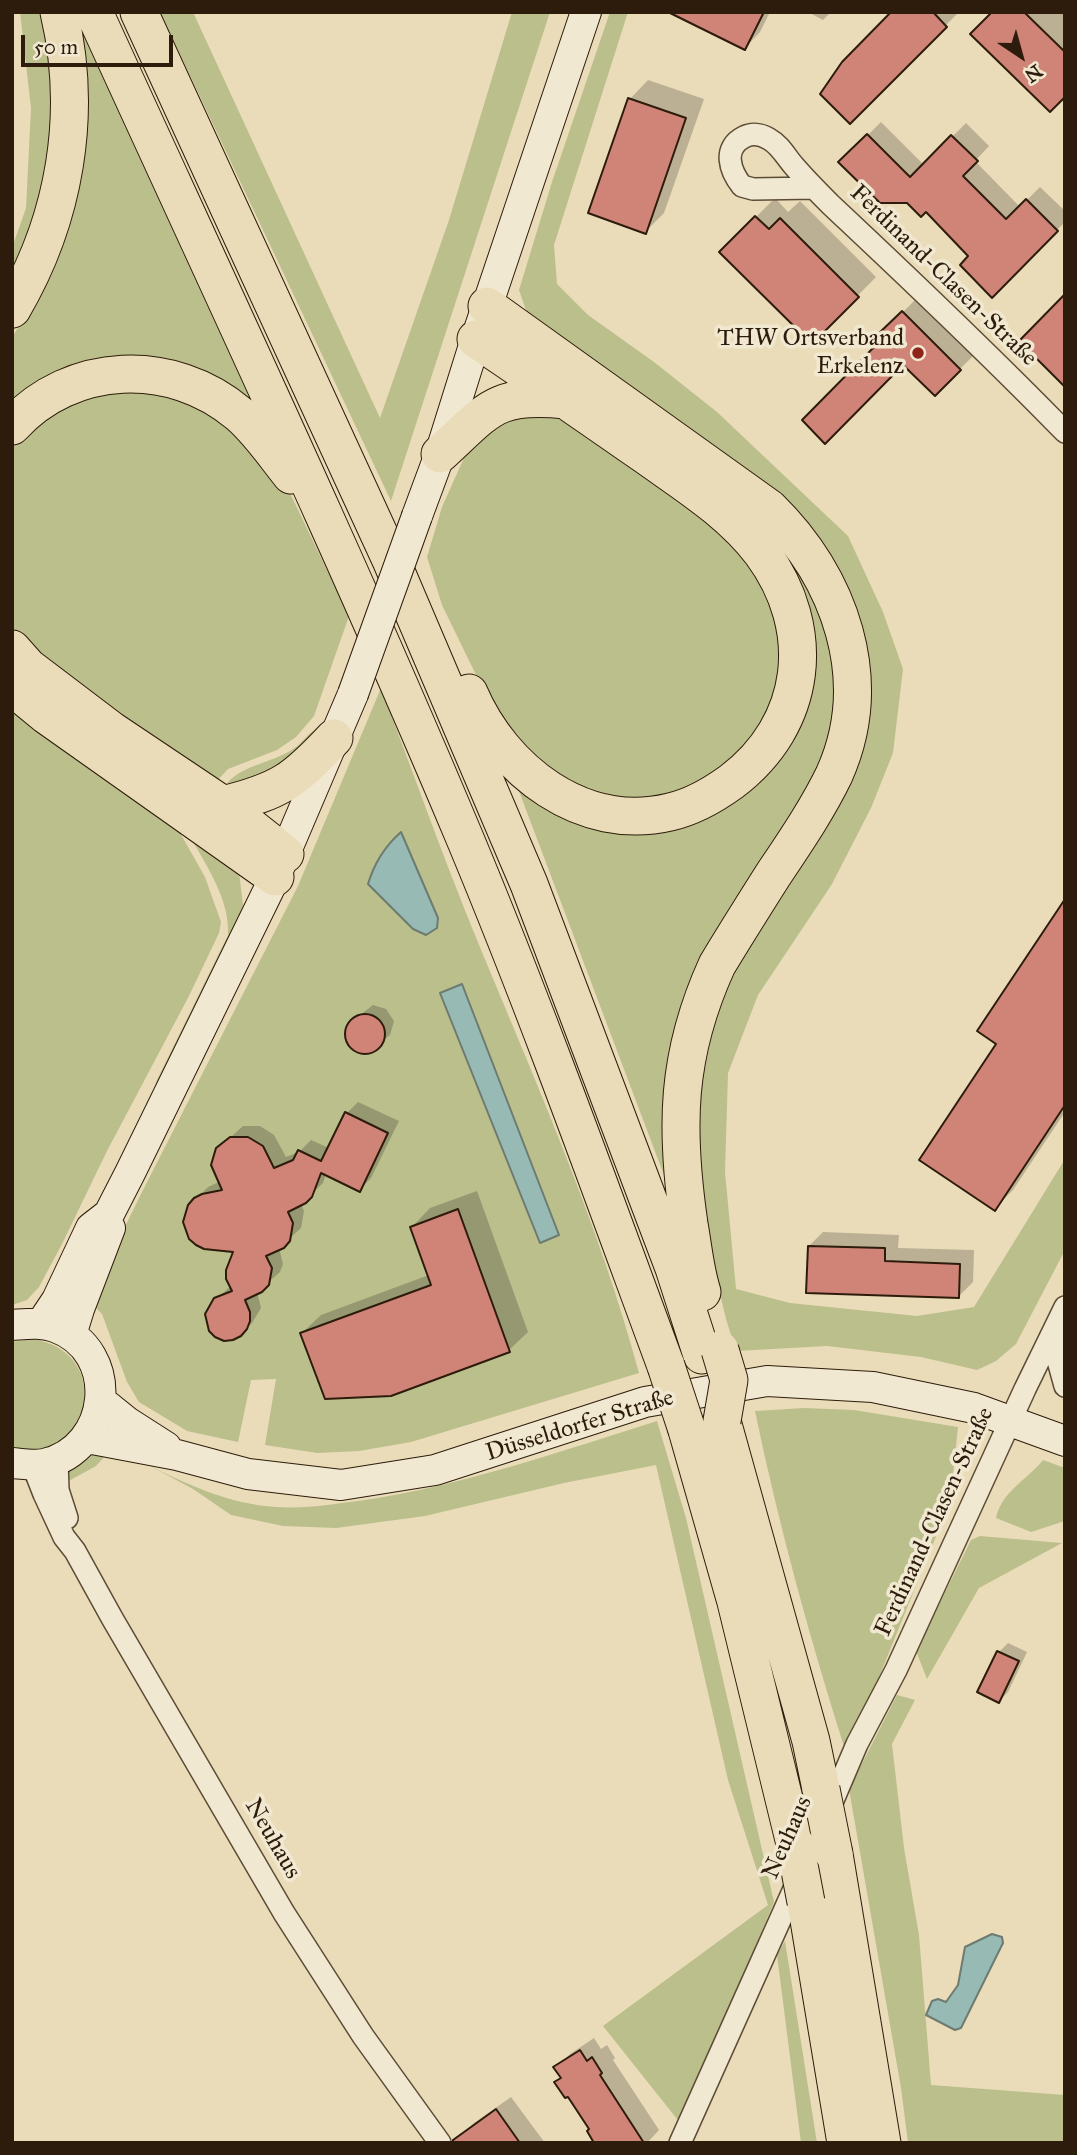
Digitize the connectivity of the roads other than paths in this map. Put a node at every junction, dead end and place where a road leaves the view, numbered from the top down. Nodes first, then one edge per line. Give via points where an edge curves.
1 (59, 12) edge
2 (94, 12) edge
3 (139, 12) edge
4 (586, 12) edge
5 (814, 188) dead end
6 (12, 309) edge
7 (481, 323) junction
8 (568, 401) junction
9 (12, 426) edge
10 (1065, 432) edge
11 (440, 454) junction
12 (334, 534) junction
13 (391, 560) junction
14 (12, 649) edge
15 (12, 687) edge
16 (334, 738) junction
17 (223, 805) junction
18 (280, 866) junction
19 (109, 1214) junction
20 (1062, 1314) edge
21 (26, 1324) edge
22 (71, 1335) junction
23 (711, 1353) junction
24 (1065, 1386) edge
25 (101, 1401) junction
26 (1011, 1422) junction
27 (86, 1438) junction
28 (1065, 1441) edge
29 (177, 1455) junction
30 (34, 1463) edge
31 (858, 1744) joint
32 (440, 2143) edge
33 (680, 2143) edge
34 (846, 2143) edge
35 (882, 2143) edge

1 - 6 highway via 69,79 67,149 40,255
2 - 12 highway
3 - 13 highway
4 - 7 main road
5 - 10 street, Ferdinand-Clasen-Straße
7 - 8 highway
7 - 11 main road
7 - 23 highway via 769,508 810,556 843,623 851,704 839,762 818,804 717,965 697,1015 687,1057 680,1144 683,1182
8 - 11 highway via 534,397 501,403
8 - 13 highway via 714,504 739,527 779,578 795,628 796,677 783,720 744,772 706,798 650,814 611,814 574,803 538,784 489,730 425,593
9 - 12 highway via 45,398 93,377 142,374 187,384 238,414 264,439
11 - 16 main road, bridge
12 - 34 highway, bridge via 551,1052 687,1430 736,1602 795,1844
13 - 23 highway via 529,884
14 - 17 highway via 28,667 111,730
15 - 18 highway via 46,715
16 - 17 highway via 290,781
16 - 18 main road
17 - 18 highway
18 - 19 main road
19 - 21 main road via 91,1228 57,1300
19 - 22 main road via 111,1231
20 - 24 street, Ferdinand-Clasen-Straße via 1057,1357
20 - 26 street, Ferdinand-Clasen-Straße
21 - 22 main road
22 - 25 main road via 95,1364
23 - 35 highway, bridge via 729,1380 722,1421 811,1741
25 - 27 main road
25 - 29 main road, Düsseldorfer Straße
26 - 28 main road, Düsseldorfer Straße
26 - 29 main road, Düsseldorfer Straße via 974,1408 873,1387 767,1381 645,1402 435,1470 353,1484 248,1474
26 - 31 street, Ferdinand-Clasen-Straße
27 - 29 main road, Düsseldorfer Straße
27 - 30 main road via 73,1451
30 - 32 street, Neuhaus via 56,1522 284,1913 363,2036
31 - 33 street, Neuhaus

